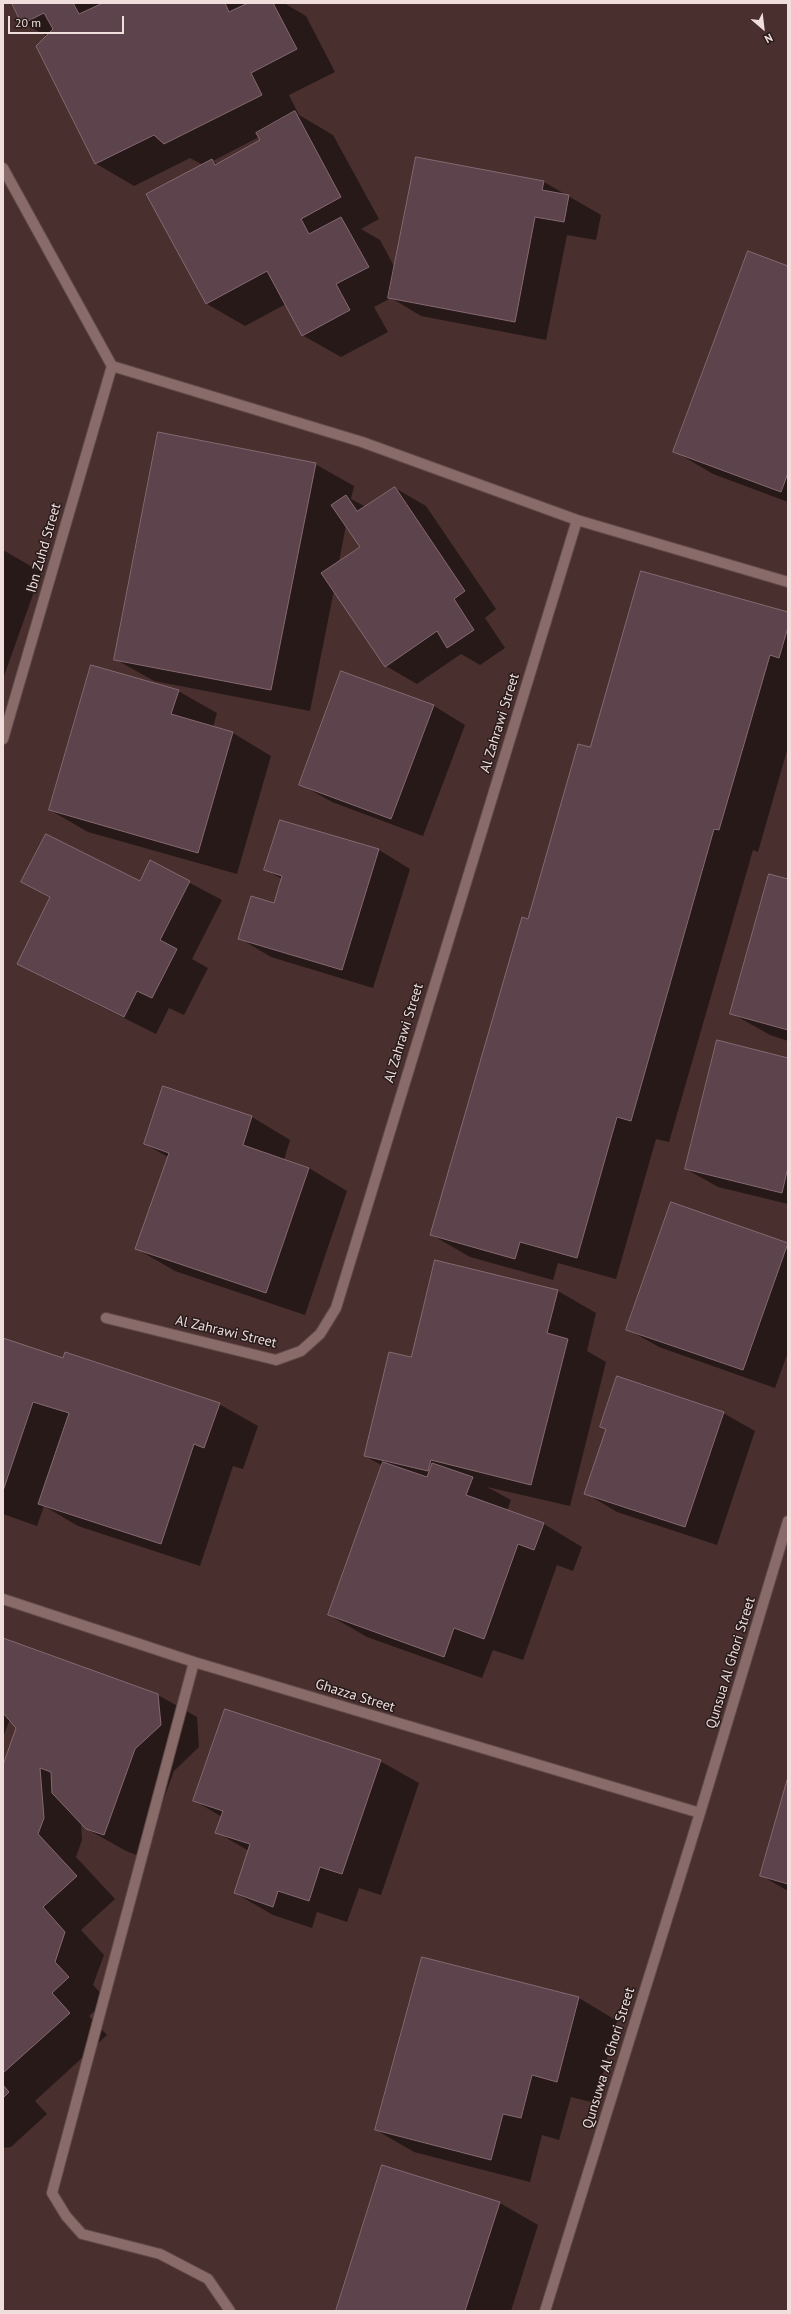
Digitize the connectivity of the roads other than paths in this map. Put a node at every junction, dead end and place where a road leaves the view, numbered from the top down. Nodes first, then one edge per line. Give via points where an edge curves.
1 (3, 168) edge
2 (112, 366) junction
3 (577, 520) junction
4 (788, 582) edge
5 (3, 739) edge
6 (106, 1318) dead end
7 (788, 1521) edge
8 (3, 1599) edge
9 (194, 1662) junction
10 (700, 1813) junction
11 (230, 2311) edge
12 (545, 2311) edge

1 - 2 street
2 - 3 street via 362,442
2 - 5 street, Ibn Zuhd Street
3 - 4 street
3 - 6 street, Al Zahrawi Street via 336,1308 320,1334 302,1351 276,1360
7 - 10 street, Qunsua Al Ghori Street
8 - 9 street, Ghazza Street
9 - 10 street, Ghazza Street
9 - 11 street via 52,2193 66,2216 82,2234 160,2254 208,2279
10 - 12 street, Qunsuwa Al Ghori Street

